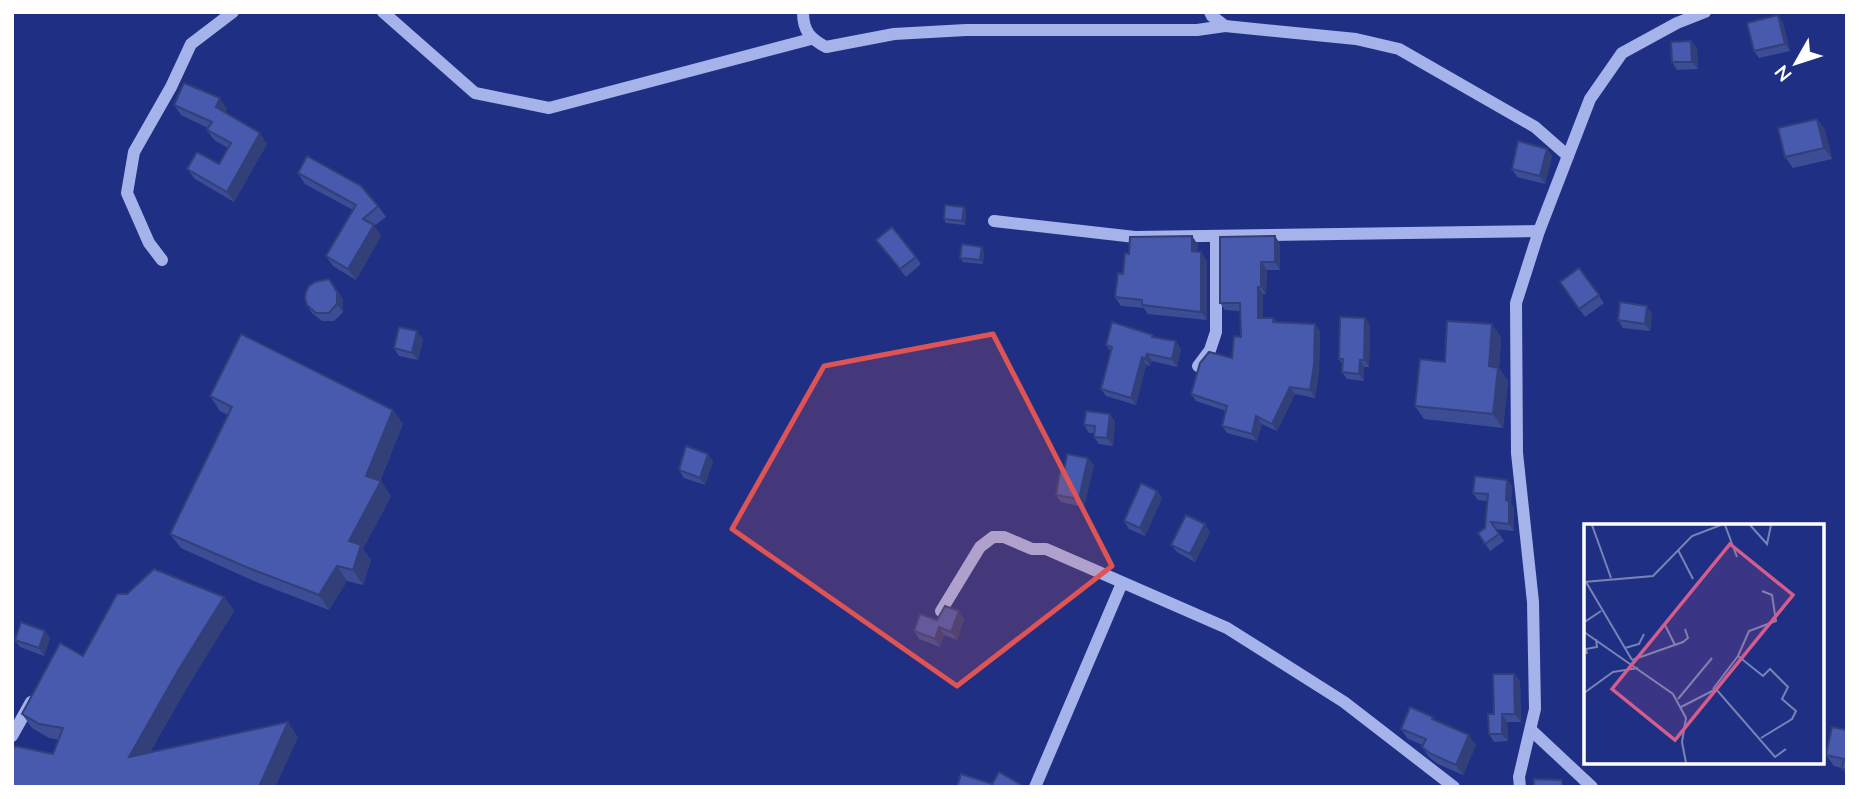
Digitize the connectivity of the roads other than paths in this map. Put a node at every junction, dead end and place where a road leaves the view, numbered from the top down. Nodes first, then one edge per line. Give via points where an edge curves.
1 (233, 12) edge
2 (383, 12) edge
3 (803, 12) edge
4 (1210, 12) edge
5 (1705, 12) edge
6 (1225, 26) junction
7 (811, 39) junction
8 (1568, 156) junction
9 (993, 221) dead end
10 (1539, 231) junction
11 (1216, 236) junction
12 (162, 260) dead end
13 (1198, 366) edge
14 (1122, 583) junction
15 (941, 611) edge
16 (35, 694) edge
17 (1531, 730) junction
18 (12, 736) edge
19 (1519, 784) edge
20 (1035, 787) edge
21 (1454, 787) edge
22 (1592, 787) edge

1 - 12 street via 191,44 134,152 127,193 149,243
2 - 7 street via 474,93 549,108
3 - 7 street
4 - 6 street
5 - 8 street via 1622,53 1590,99
6 - 7 street via 1197,30 942,31 894,34 826,47
6 - 8 street via 1356,39 1399,49 1535,127
8 - 10 street
9 - 11 street via 1135,237
10 - 11 street
10 - 17 street via 1516,303 1517,453 1533,602 1535,709
11 - 13 street via 1216,332
14 - 15 street via 1045,549 993,537 980,547
14 - 20 street
14 - 21 street via 1227,628 1344,702
16 - 18 street
17 - 19 street
17 - 22 street

